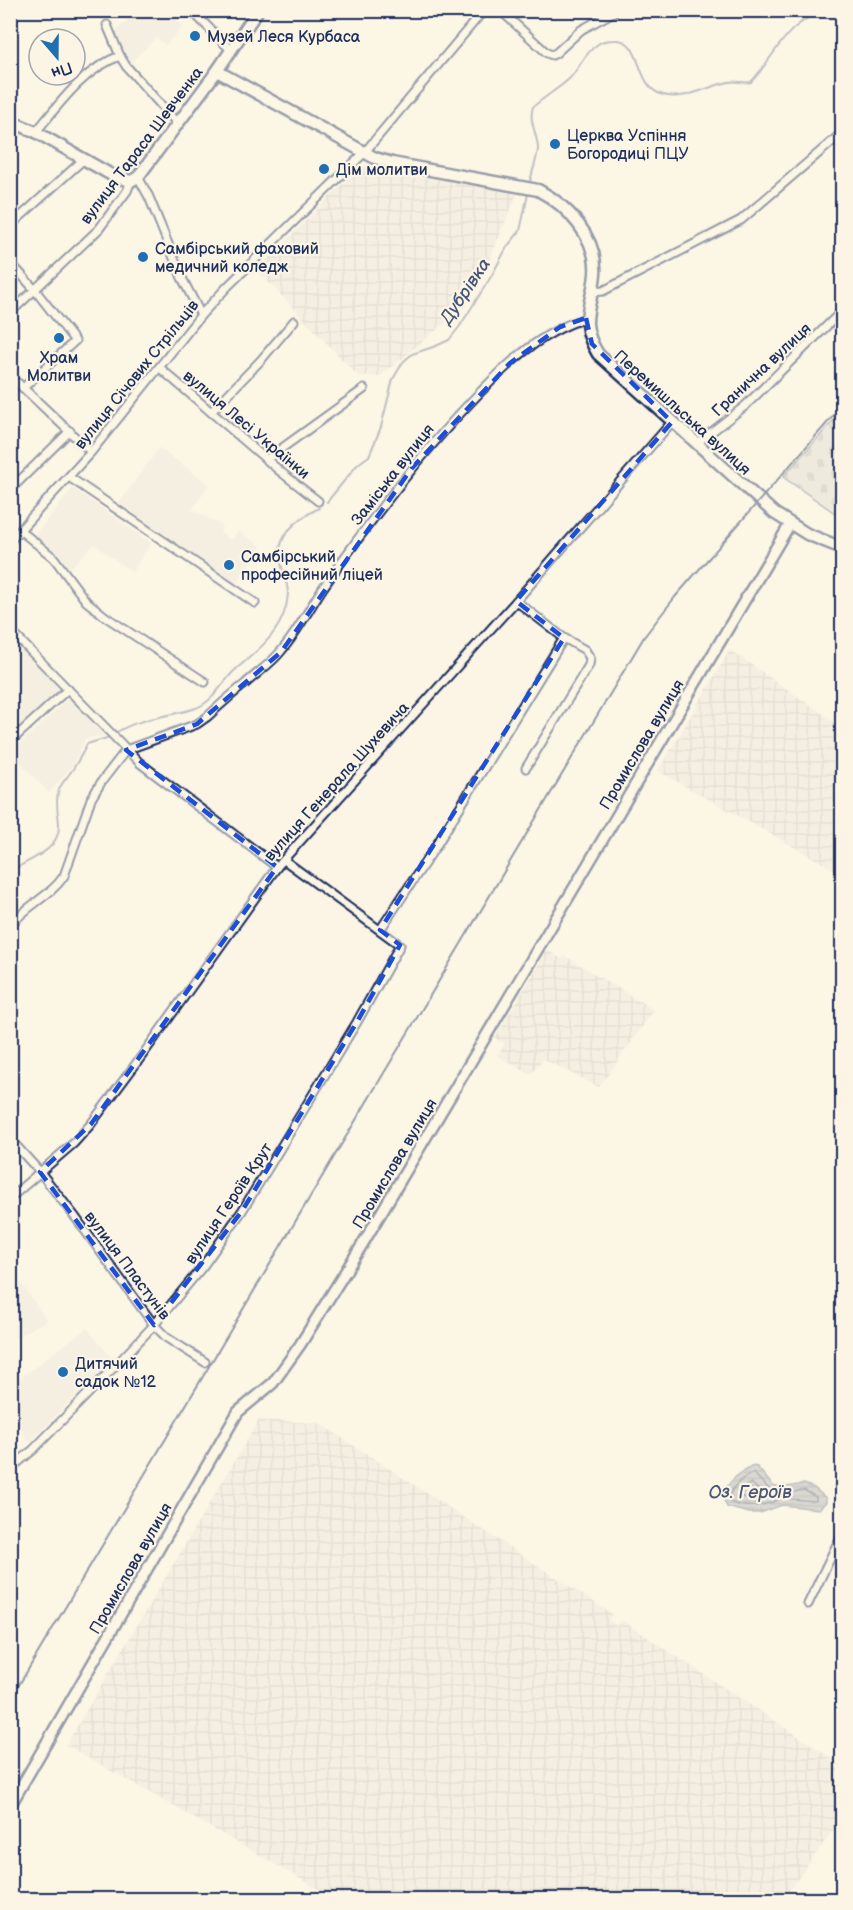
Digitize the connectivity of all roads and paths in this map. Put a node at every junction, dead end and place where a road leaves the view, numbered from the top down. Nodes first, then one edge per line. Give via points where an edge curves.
1 (191, 10) edge
2 (258, 10) edge
3 (484, 10) edge
4 (500, 10) edge
5 (617, 10) edge
6 (106, 25) dead end
7 (231, 50) junction
8 (120, 56) junction
9 (217, 71) junction
10 (10, 122) edge
11 (177, 123) junction
12 (36, 132) junction
13 (843, 133) edge
14 (364, 153) junction
15 (83, 160) junction
16 (134, 179) junction
17 (10, 226) edge
18 (10, 262) edge
19 (35, 290) junction
20 (592, 292) junction
21 (843, 311) edge
22 (10, 313) edge
23 (201, 315) junction
24 (586, 318) junction
25 (294, 321) dead end
26 (160, 368) junction
27 (363, 389) dead end
28 (211, 412) junction
29 (672, 422) junction
30 (70, 431) junction
31 (696, 444) junction
32 (91, 452) junction
33 (267, 459) junction
34 (69, 477) junction
35 (10, 490) edge
36 (318, 501) dead end
37 (790, 524) junction
38 (21, 531) junction
39 (10, 541) edge
40 (843, 548) edge
41 (516, 601) junction
42 (255, 603) dead end
43 (10, 630) edge
44 (564, 638) junction
45 (205, 682) dead end
46 (68, 688) junction
47 (10, 742) edge
48 (126, 750) junction
49 (526, 768) dead end
50 (284, 860) junction
51 (277, 867) junction
52 (10, 926) edge
53 (380, 930) junction
54 (10, 1139) edge
55 (40, 1172) junction
56 (10, 1198) edge
57 (154, 1325) junction
58 (205, 1362) dead end
59 (10, 1469) edge
60 (843, 1534) edge
61 (808, 1604) dead end
62 (10, 1806) edge

1 - 7 street
2 - 7 main road, вулиця Тараса Шевченка
3 - 14 street, вулиця Січових Стрільців
4 - 5 street via 552,55 581,30
6 - 8 street
7 - 9 main road, вулиця Тараса Шевченка
8 - 11 street
8 - 12 street via 92,72
9 - 11 main road, вулиця Тараса Шевченка
9 - 14 main road, Перемишльська вулиця
10 - 12 main road
11 - 16 main road, вулиця Тараса Шевченка
12 - 15 main road
13 - 20 street via 741,220 603,291
14 - 20 main road, Перемишльська вулиця via 392,163 524,187 548,195 573,218 592,248
14 - 23 street, вулиця Січових Стрільців
15 - 16 main road via 115,177
15 - 17 street
16 - 19 street, вулиця Тараса Шевченка via 99,229
16 - 23 street via 149,197
18 - 19 street
19 - 22 street, вулиця Тараса Шевченка
19 - 30 street via 75,341 21,385
20 - 24 main road, Перемишльська вулиця
21 - 31 street, Гранична вулиця via 745,406
23 - 26 street, вулиця Січових Стрільців
24 - 29 main road, Перемишльська вулиця via 588,336 598,354
24 - 48 street, Заміська вулиця via 560,327 531,345 445,429 361,535 281,652 196,724
25 - 28 street
26 - 28 street, вулиця Лесі Українки
26 - 32 street, вулиця Січових Стрільців
27 - 33 street
28 - 33 street, вулиця Лесі Українки
29 - 31 main road, Перемишльська вулиця
29 - 41 street, вулиця Генерала Шухевича
30 - 32 street
30 - 35 street
31 - 37 main road, Перемишльська вулиця
32 - 34 street, вулиця Січових Стрільців
33 - 36 street, вулиця Лесі Українки
34 - 38 street, вулиця Січових Стрільців
34 - 42 street
37 - 40 main road, Перемишльська вулиця
37 - 62 street, Промислова вулиця via 300,1345 273,1383 238,1412
38 - 39 street, вулиця Січових Стрільців
38 - 45 street via 54,558 86,601
41 - 44 street
41 - 50 street, вулиця Генерала Шухевича
43 - 46 street
44 - 49 street via 585,650 590,661
44 - 53 street
46 - 47 street
46 - 48 street
48 - 51 street
48 - 52 street via 91,799 57,887 25,909
50 - 51 street, вулиця Генерала Шухевича
50 - 53 street
51 - 55 street, вулиця Генерала Шухевича via 91,1124
53 - 57 street, вулиця Героїв Крут via 400,945 357,1022 242,1211
54 - 55 street
55 - 56 street, вулиця Генерала Шухевича
55 - 57 street, вулиця Пластунів
57 - 58 street, вулиця Пластунів
57 - 59 street, вулиця Героїв Крут
60 - 61 street

